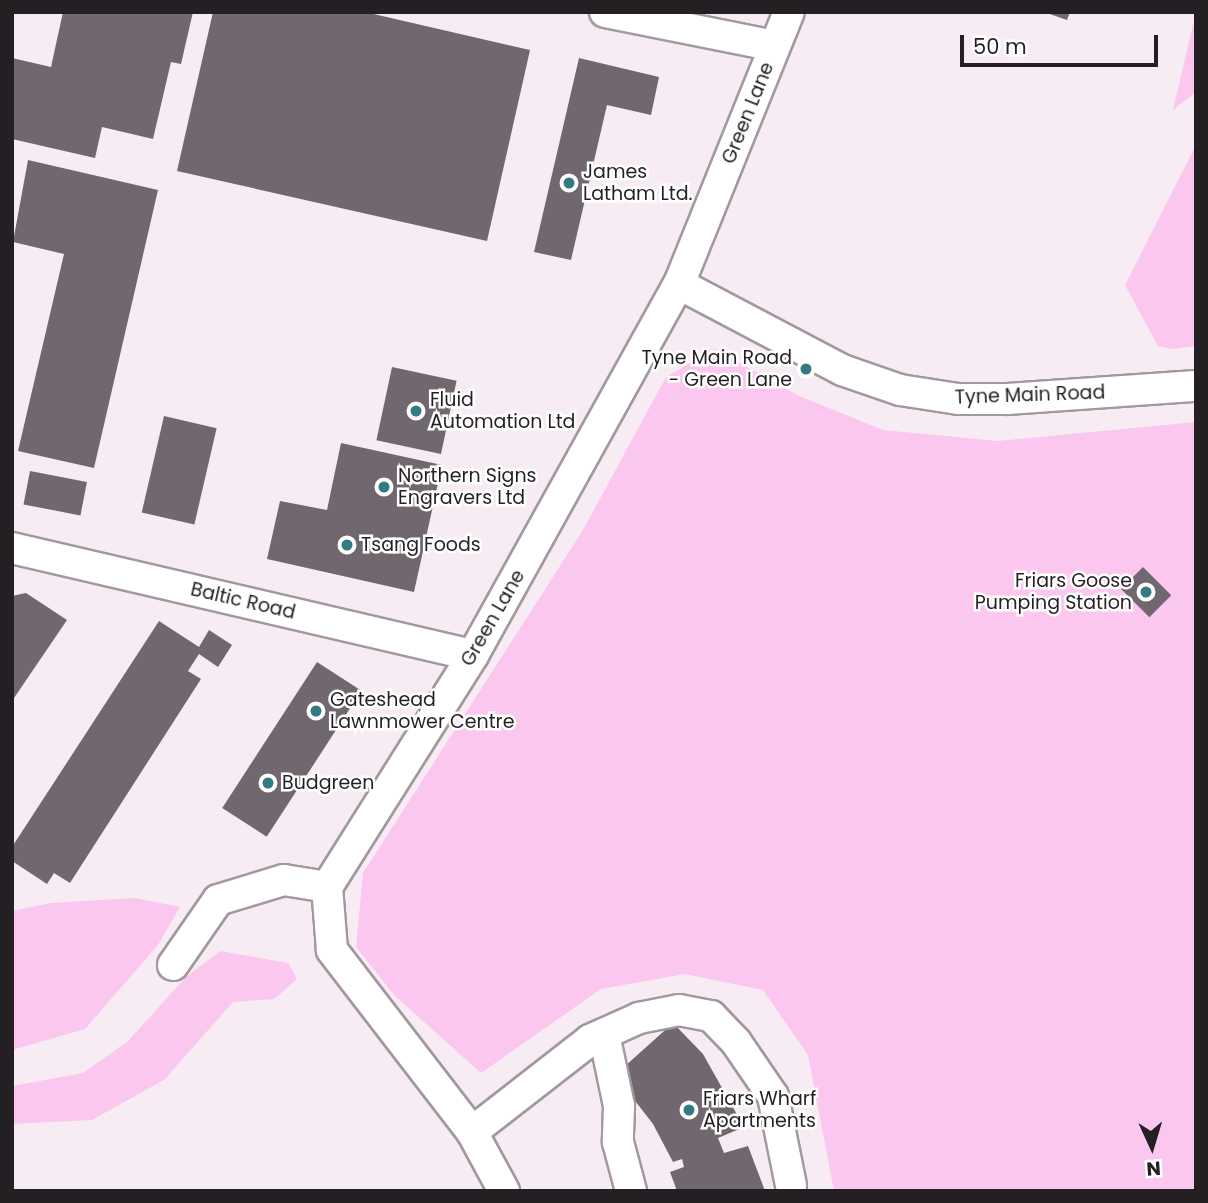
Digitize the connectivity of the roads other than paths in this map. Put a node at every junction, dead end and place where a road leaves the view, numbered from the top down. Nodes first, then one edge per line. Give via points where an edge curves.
1 (605, 12) edge
2 (789, 12) edge
3 (775, 46) junction
4 (678, 284) junction
5 (1196, 386) edge
6 (12, 548) edge
7 (473, 655) junction
8 (327, 887) junction
9 (173, 965) dead end
10 (604, 1034) junction
11 (472, 1132) junction
12 (791, 1185) dead end
13 (504, 1191) edge
14 (631, 1191) edge

1 - 3 street
2 - 3 street, Green Lane
3 - 4 street, Green Lane
4 - 5 street, Tyne Main Road via 842,370 900,390 995,399
4 - 7 street, Green Lane
6 - 7 street, Baltic Road
7 - 8 street, Green Lane
8 - 9 street via 284,880 218,900
8 - 11 street via 332,950
10 - 11 street via 590,1040
10 - 12 street via 639,1018 679,1010 711,1016 736,1042 773,1096
10 - 14 street via 619,1106 618,1142
11 - 13 street

